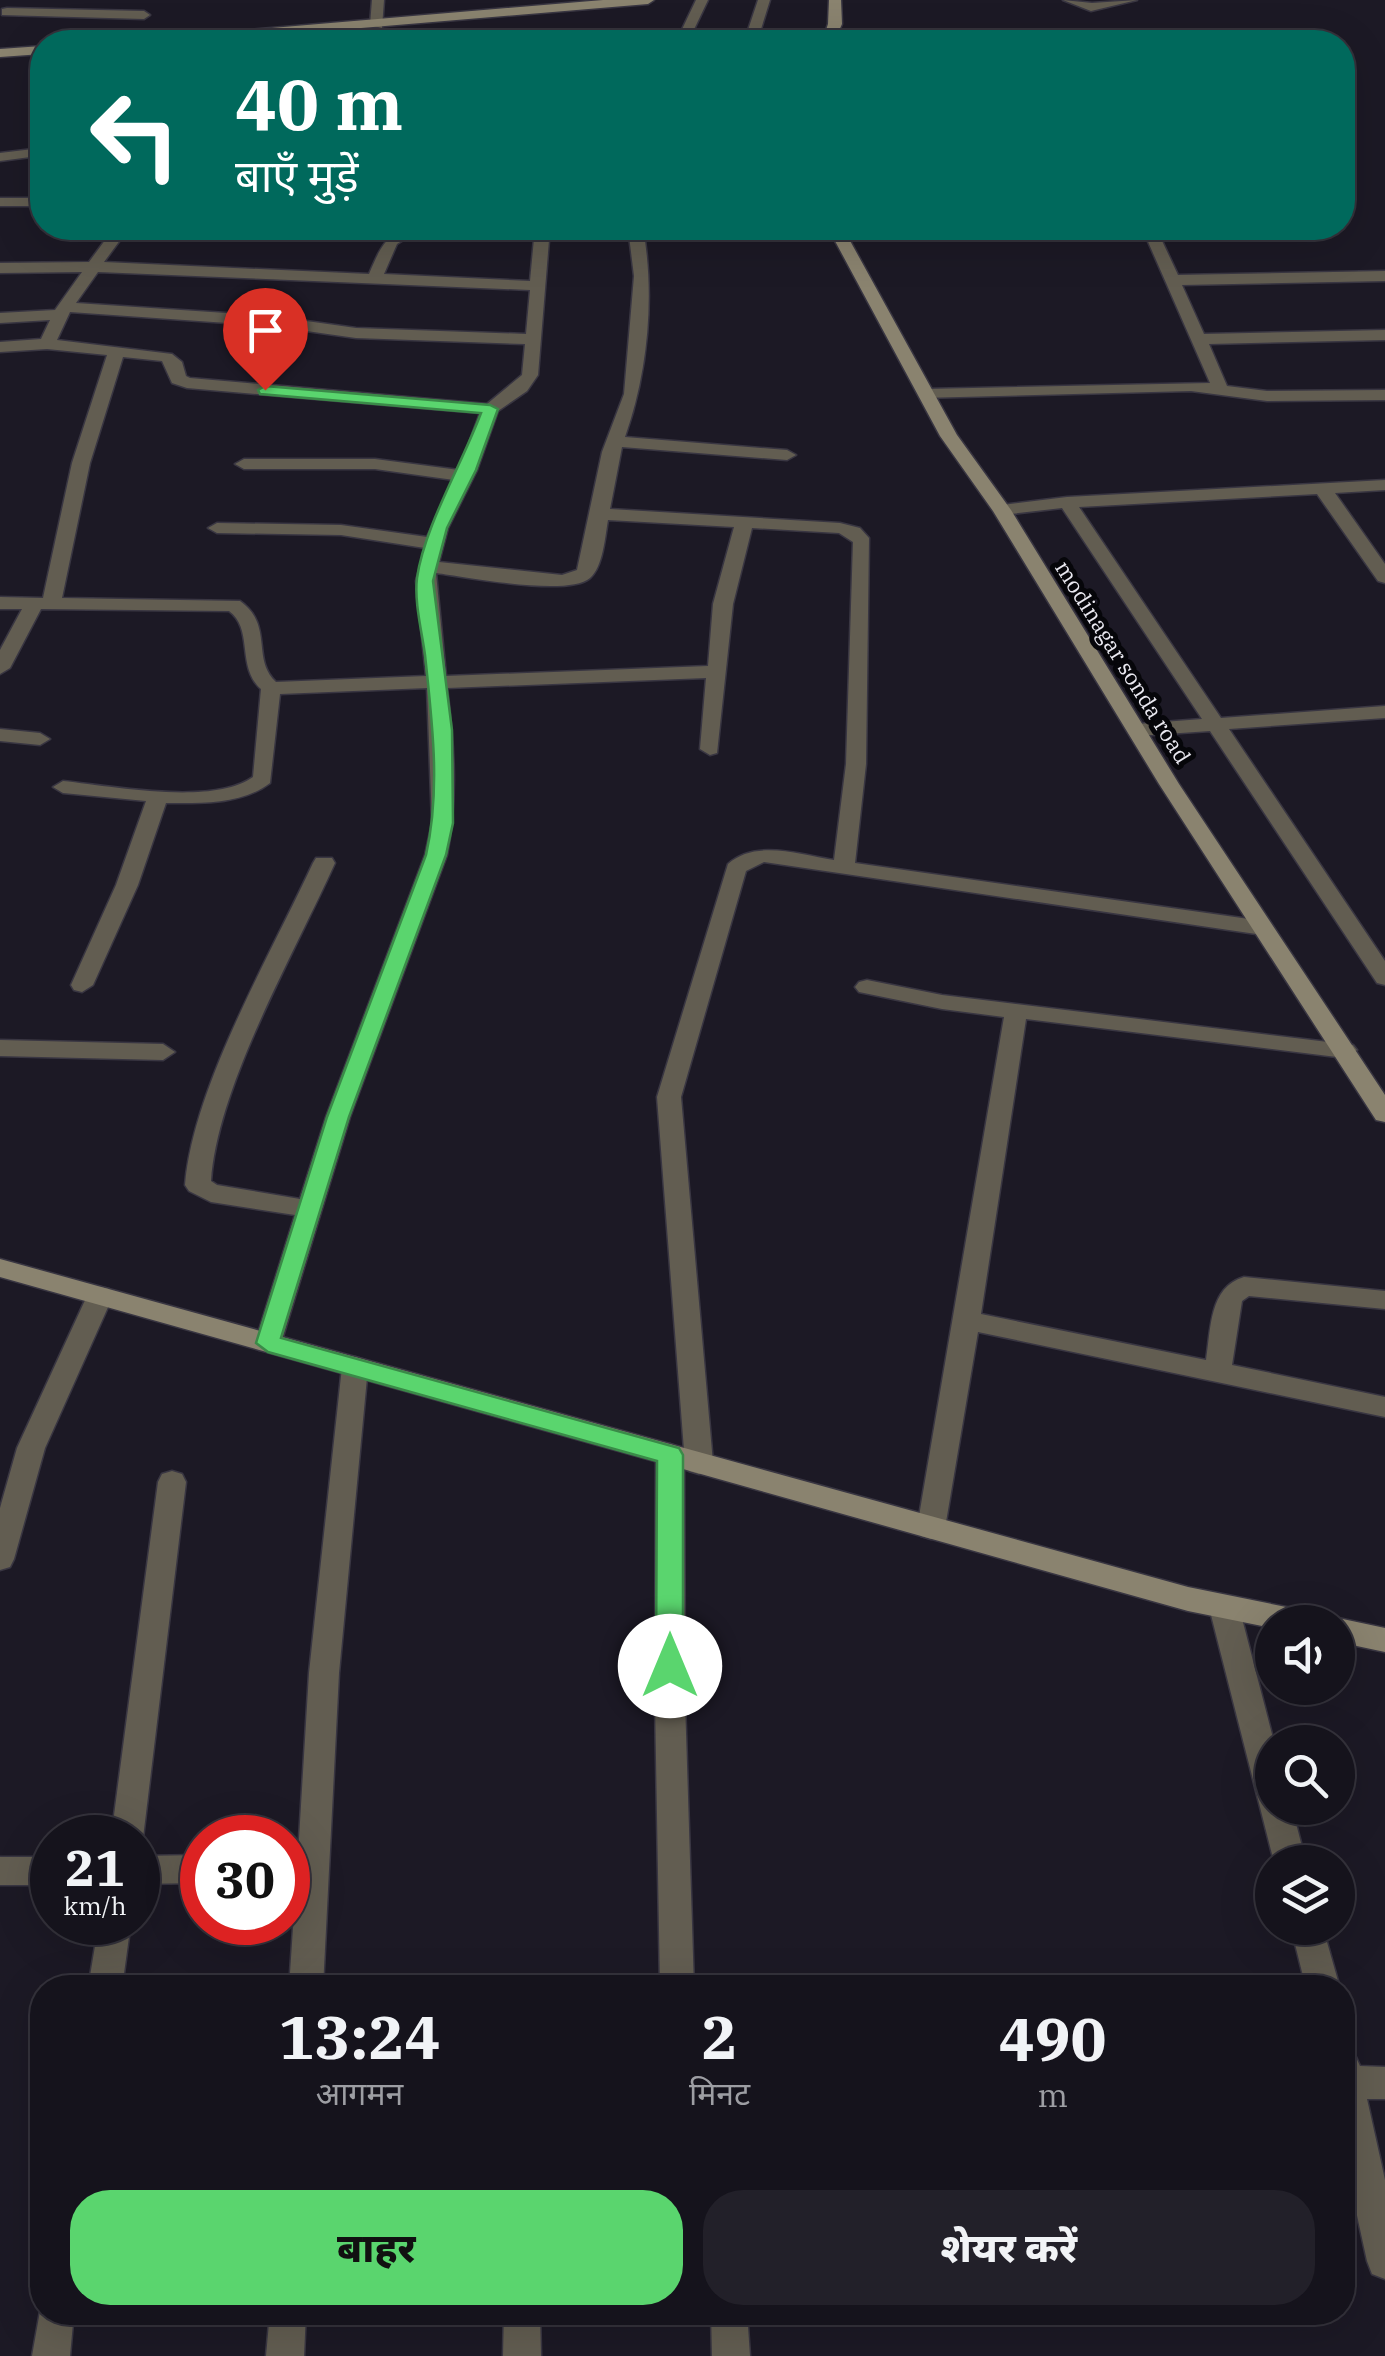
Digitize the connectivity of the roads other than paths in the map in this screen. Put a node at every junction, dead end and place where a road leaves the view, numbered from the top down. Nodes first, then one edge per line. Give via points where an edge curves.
1 (378, 0) edge
2 (648, 0) edge
3 (702, 0) edge
4 (764, 0) edge
5 (834, 0) edge
6 (1069, 0) edge
7 (1132, 0) edge
8 (512, 7) edge
9 (4, 15) edge
10 (144, 15) dead end
11 (378, 25) junction
12 (343, 30) edge
13 (688, 30) edge
14 (754, 30) edge
15 (833, 30) edge
16 (30, 51) edge
17 (0, 53) edge
18 (30, 153) edge
19 (0, 157) edge
20 (0, 202) edge
21 (30, 202) edge
22 (111, 240) edge
23 (395, 240) edge
24 (542, 240) edge
25 (638, 240) edge
26 (842, 240) edge
27 (1154, 240) edge
28 (90, 267) junction
29 (0, 268) edge
30 (1385, 276) edge
31 (374, 279) junction
32 (1172, 280) junction
33 (540, 286) junction
34 (62, 311) junction
35 (0, 318) edge
36 (1385, 335) edge
37 (534, 339) junction
38 (1198, 339) junction
39 (46, 344) junction
40 (0, 348) edge
41 (116, 352) junction
42 (1220, 390) junction
43 (938, 393) junction
44 (1385, 395) edge
45 (490, 409) junction
46 (616, 441) junction
47 (788, 455) dead end
48 (244, 464) dead end
49 (465, 476) junction
50 (1385, 486) edge
51 (1322, 488) junction
52 (1062, 502) junction
53 (1007, 508) junction
54 (601, 514) junction
55 (744, 522) junction
56 (218, 528) dead end
57 (434, 544) junction
58 (429, 567) junction
59 (1385, 577) edge
60 (0, 602) edge
61 (43, 605) junction
62 (0, 668) edge
63 (716, 672) junction
64 (436, 682) junction
65 (270, 688) junction
66 (1385, 712) edge
67 (1204, 724) junction
68 (1137, 730) junction
69 (0, 735) edge
70 (40, 739) dead end
71 (710, 748) dead end
72 (62, 787) dead end
73 (158, 796) junction
74 (324, 863) dead end
75 (844, 867) junction
76 (1263, 928) junction
77 (1385, 978) edge
78 (82, 985) dead end
79 (867, 987) dead end
80 (1016, 1011) junction
81 (0, 1048) edge
82 (1344, 1050) junction
83 (164, 1052) dead end
84 (1385, 1114) edge
85 (310, 1208) junction
86 (0, 1268) edge
87 (100, 1296) junction
88 (1385, 1300) edge
89 (966, 1320) junction
90 (268, 1343) junction
91 (355, 1367) junction
92 (1217, 1374) junction
93 (1385, 1408) edge
94 (685, 1459) junction
95 (172, 1482) dead end
96 (931, 1528) junction
97 (0, 1558) edge
98 (1224, 1606) junction
99 (1255, 1612) edge
100 (1355, 1634) edge
101 (1385, 1640) edge
102 (1255, 1727) edge
103 (130, 1815) edge
104 (307, 1815) edge
105 (0, 1871) edge
106 (30, 1871) edge
107 (112, 1945) edge
108 (304, 1945) edge
109 (1311, 1945) edge
110 (107, 1975) edge
111 (305, 1975) edge
112 (678, 1975) edge
113 (1319, 1975) edge
114 (1355, 2078) edge
115 (1385, 2082) edge
116 (1355, 2126) edge
117 (1385, 2261) edge
118 (54, 2325) edge
119 (287, 2325) edge
120 (522, 2325) edge
121 (730, 2325) edge
122 (50, 2356) edge
123 (285, 2356) edge
124 (522, 2356) edge
125 (731, 2356) edge

1 - 11 street
2 - 8 street
3 - 13 street
4 - 14 street
5 - 15 street
6 - 7 street via 1091,7
8 - 11 street
9 - 10 street
11 - 12 street
16 - 17 street
18 - 19 street
20 - 21 street
22 - 28 street
23 - 31 street
24 - 33 street
25 - 46 street via 642,276 635,372
26 - 43 street, modinagar sonda road
27 - 32 street
28 - 29 street
28 - 31 street
28 - 34 street
30 - 32 street
31 - 33 street
32 - 38 street
33 - 37 street
34 - 35 street
34 - 37 street
34 - 39 street
36 - 38 street
37 - 45 street via 530,375
38 - 42 street
39 - 40 street
39 - 41 street
41 - 45 street via 166,357 187,383
41 - 61 street
42 - 43 street
42 - 44 street
43 - 53 street, modinagar sonda road via 950,436
45 - 49 street
46 - 47 street
46 - 54 street
48 - 49 street via 375,464
49 - 57 street
50 - 51 street
51 - 52 street
51 - 59 street
52 - 53 street
52 - 67 street
53 - 68 street, modinagar sonda road
54 - 55 street
54 - 58 street via 579,578
55 - 63 street via 723,604
55 - 75 street via 840,528 862,542 856,764
56 - 57 street via 340,530
57 - 58 street
58 - 64 street via 427,618
60 - 61 street
61 - 62 street
61 - 65 street via 233,605 252,622 254,670
63 - 64 street
63 - 71 street
64 - 65 street
64 - 85 street via 443,823 436,855
65 - 73 street via 257,788
66 - 67 street
67 - 68 street
67 - 77 street
68 - 76 street, modinagar sonda road
69 - 70 street
72 - 73 street
73 - 78 street
74 - 85 street via 226,1081 196,1169 198,1184 211,1193
75 - 76 street
75 - 94 street via 764,856 736,868 669,1097
76 - 82 street, modinagar sonda road
79 - 80 street
80 - 82 street
80 - 89 street
81 - 83 street
82 - 84 street, modinagar sonda road
85 - 90 street
86 - 87 street
87 - 90 street
87 - 97 street via 31,1448
88 - 92 street via 1244,1286 1230,1297
89 - 92 street
89 - 96 street
90 - 91 street
91 - 94 street
91 - 104 street
92 - 93 street
94 - 96 street
94 - 112 street via 670,1702
95 - 103 street
96 - 98 street
98 - 99 street
98 - 102 street
100 - 101 street
105 - 106 street
107 - 110 street
108 - 111 street
109 - 113 street
114 - 115 street
116 - 117 street
118 - 122 street
119 - 123 street
120 - 124 street
121 - 125 street

